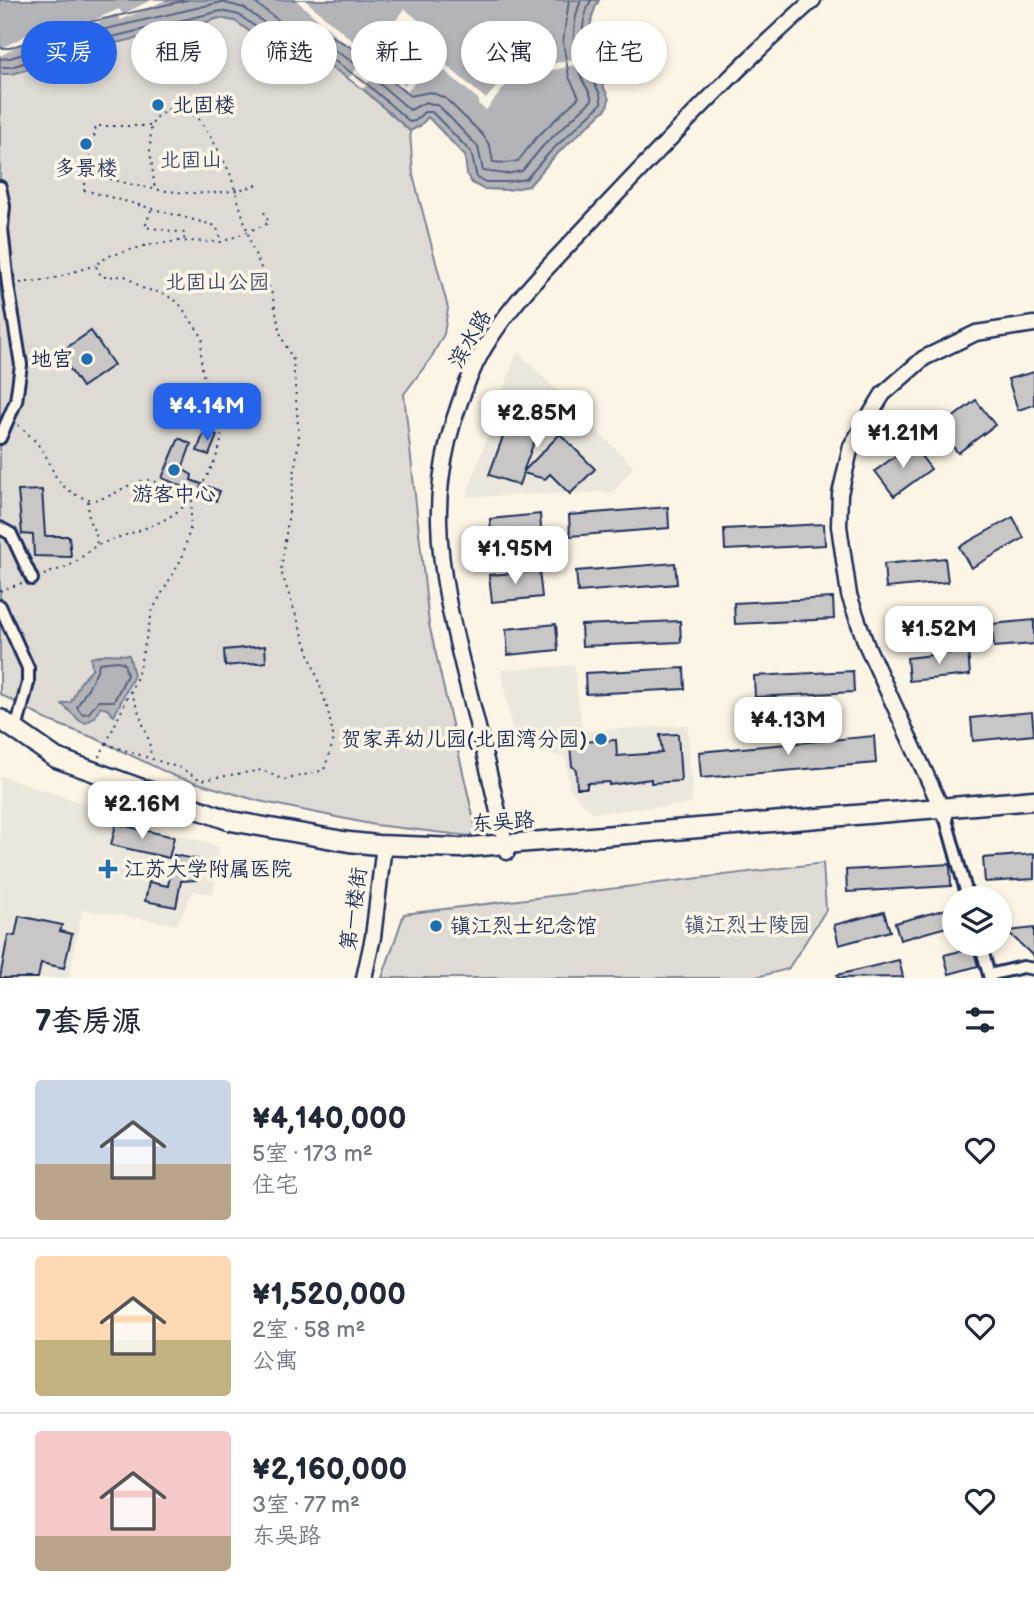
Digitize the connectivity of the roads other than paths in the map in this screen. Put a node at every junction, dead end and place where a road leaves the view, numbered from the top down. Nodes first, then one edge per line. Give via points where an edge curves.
1 (813, 0) edge
2 (0, 187) edge
3 (1034, 324) edge
4 (0, 438) edge
5 (0, 528) edge
6 (32, 579) road end
7 (0, 606) edge
8 (0, 719) edge
9 (8, 731) edge
10 (1034, 800) edge
11 (1034, 809) edge
12 (943, 812) junction
13 (506, 849) junction
14 (384, 850) junction
15 (965, 886) edge
16 (984, 956) edge
17 (1034, 969) edge
18 (990, 977) edge
19 (364, 978) edge

1 - 13 street, 滨水路 via 718,88 539,278 500,324 476,363 452,424 441,475 443,564 453,627
2 - 4 street via 8,285 21,365 16,401
3 - 12 street via 976,334 924,358 883,394 851,446 840,494 839,526 849,595 866,644
5 - 6 street via 11,534
7 - 9 street via 28,668 28,683
8 - 9 main road, 东吴路
9 - 14 main road, 东吴路 via 56,758 231,821
9 - 14 main road, 东吴路 via 49,765 227,829 346,850
10 - 12 main road, 东吴路
11 - 12 main road, 东吴路
12 - 13 main road, 东吴路
12 - 15 street
13 - 14 main road, 东吴路 via 458,857
14 - 19 street, 第一楼街
16 - 18 street
17 - 18 street via 1023,967

